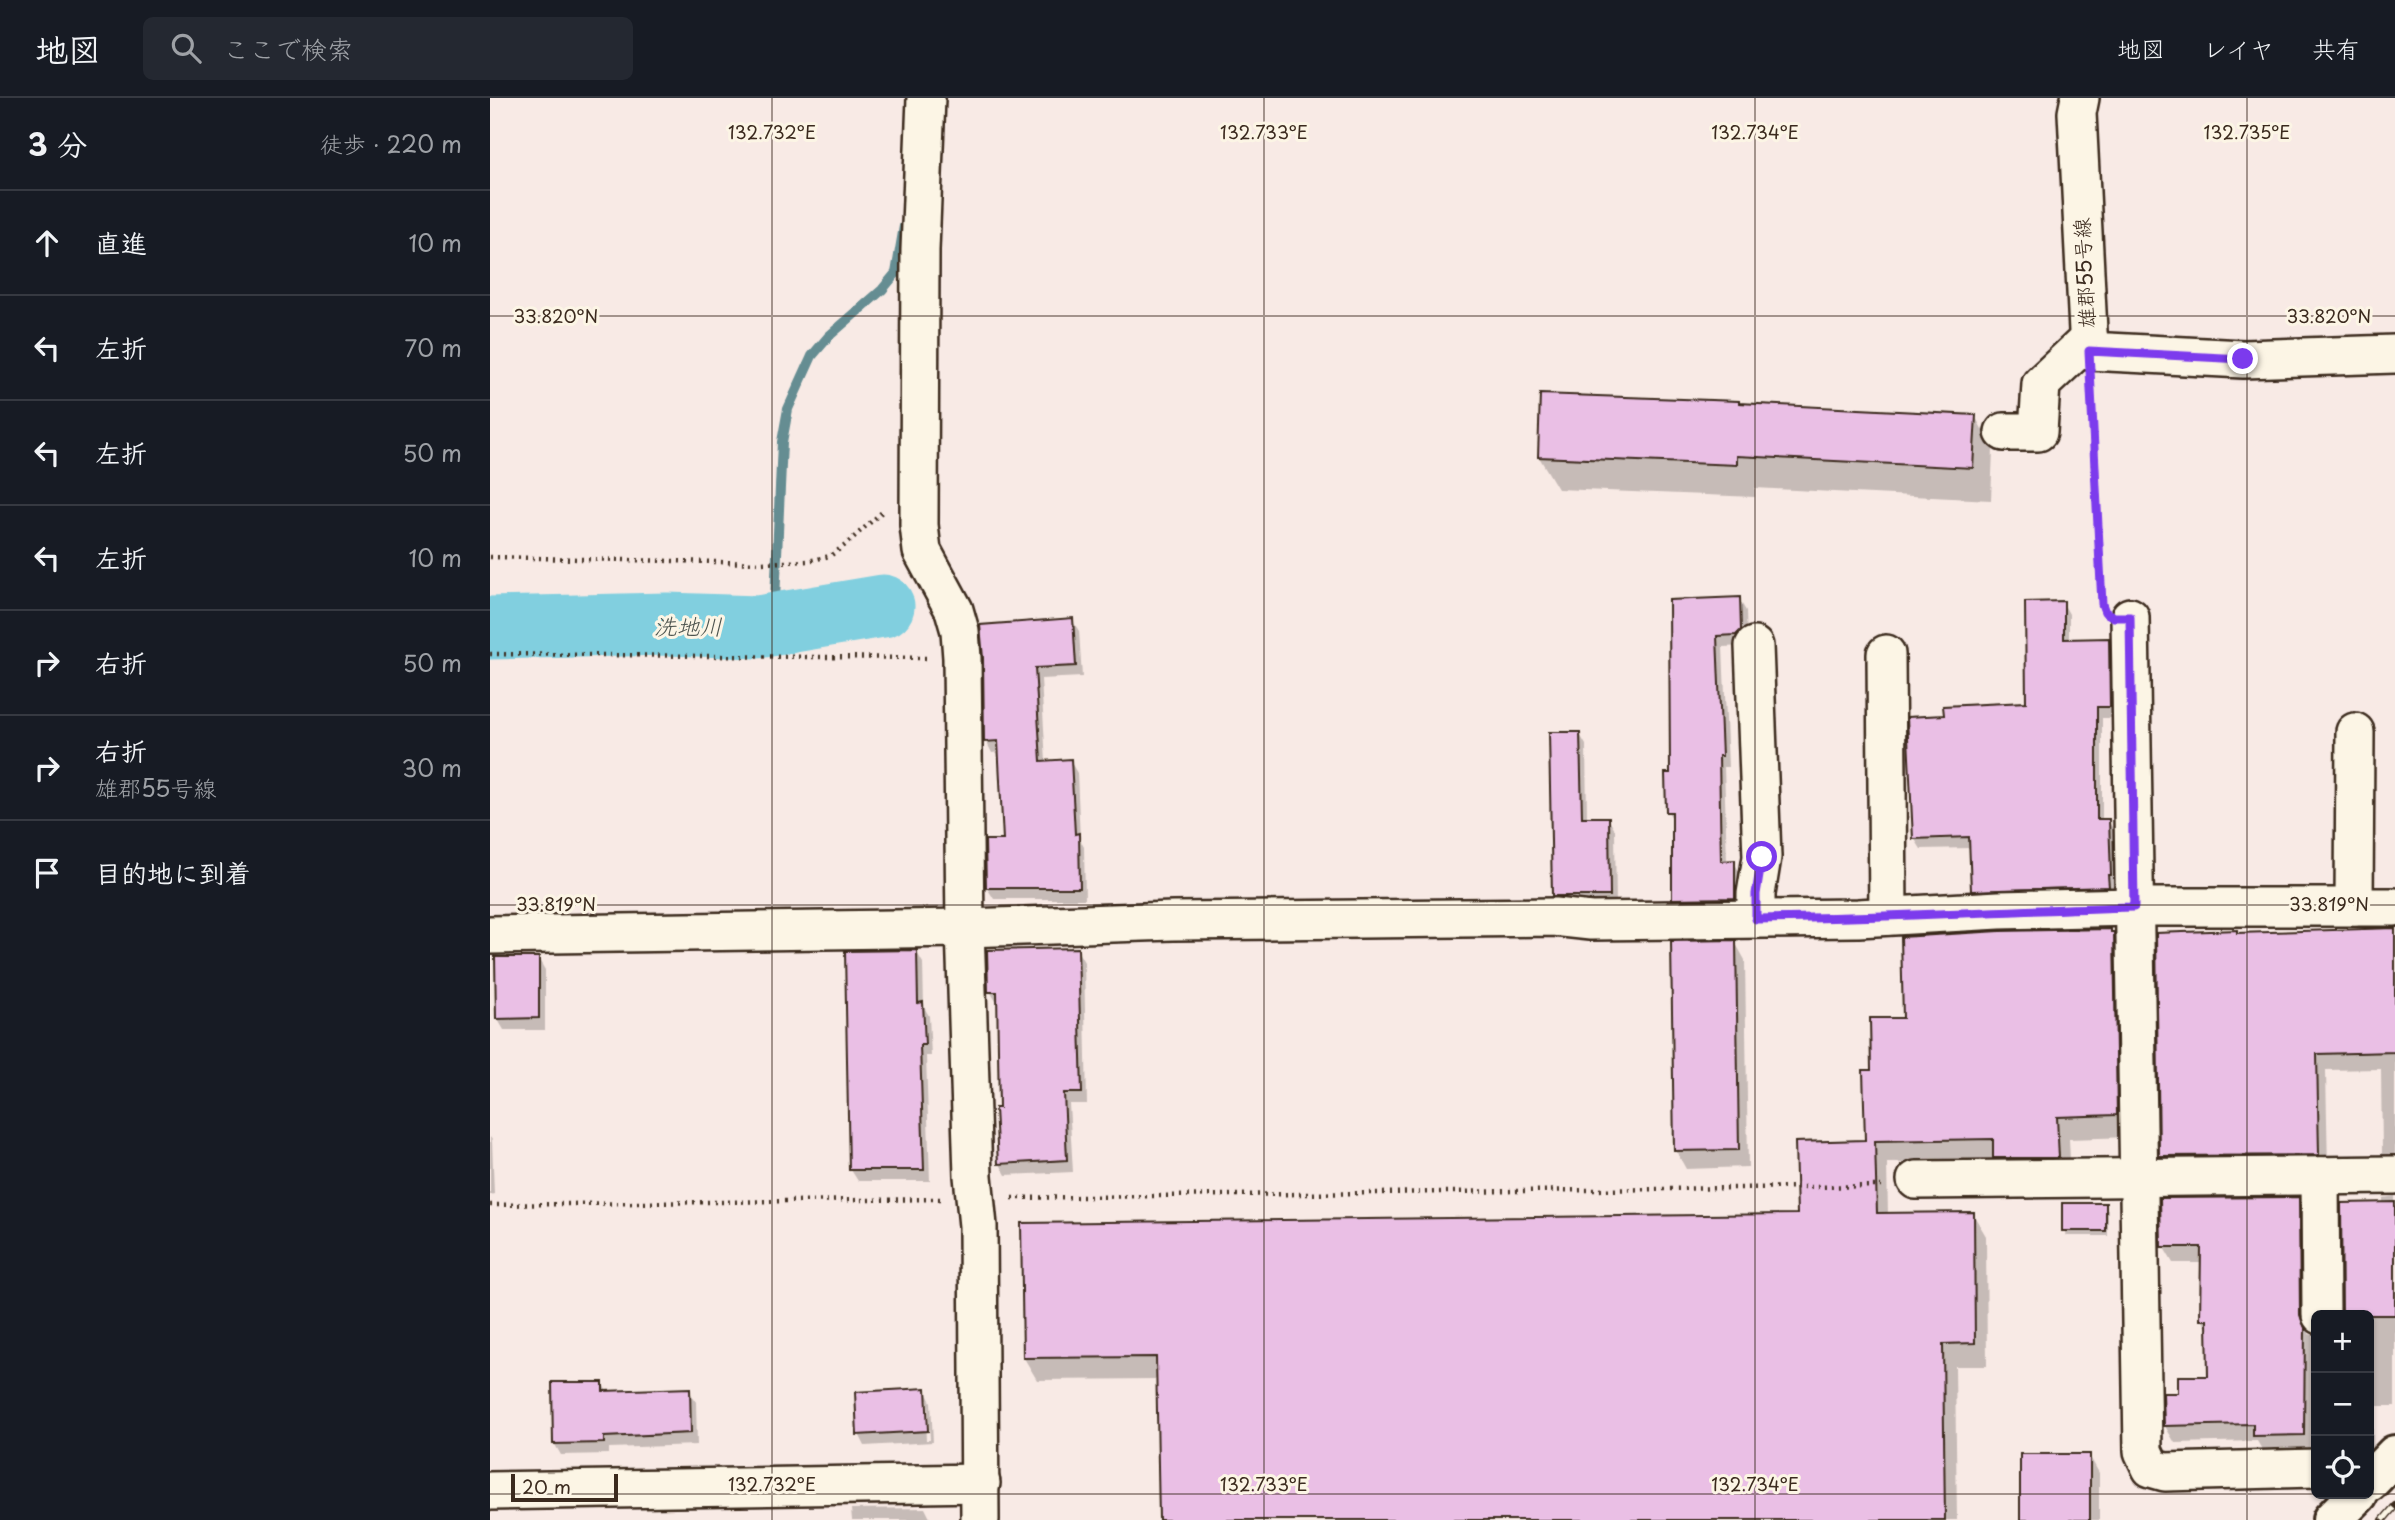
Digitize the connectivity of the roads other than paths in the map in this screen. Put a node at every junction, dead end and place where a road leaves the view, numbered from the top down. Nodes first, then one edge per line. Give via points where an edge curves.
1 (926, 98) edge
2 (2080, 98) edge
3 (2089, 345) junction
4 (2395, 354) edge
5 (2004, 432) dead end
6 (2130, 617) road end
7 (1754, 646) dead end
8 (1886, 654) dead end
9 (2354, 732) dead end
10 (2134, 907) junction
11 (2354, 907) junction
12 (2395, 907) edge
13 (1888, 916) junction
14 (1756, 919) junction
15 (965, 928) junction
16 (490, 935) edge
17 (2395, 1175) edge
18 (2320, 1176) junction
19 (2139, 1179) junction
20 (1916, 1180) road end
21 (2320, 1310) edge
22 (2395, 1455) edge
23 (2311, 1468) edge
24 (2374, 1476) edge
25 (981, 1483) junction
26 (490, 1491) edge
27 (980, 1520) edge

1 - 15 street via 920,250 919,526 922,551 954,610 960,631
2 - 3 street, 雄郡55号線 via 2077,113
3 - 4 street, 雄郡55号線 via 2243,359
3 - 5 street via 2041,384 2038,432
6 - 10 street
7 - 14 street via 1762,857
8 - 13 street
9 - 11 street
10 - 11 street
10 - 13 street
10 - 19 street
11 - 12 street
13 - 14 street
14 - 15 street via 1364,918
15 - 16 street
15 - 25 street via 978,1226
17 - 18 street
18 - 19 street
18 - 21 street
19 - 20 street
19 - 23 street via 2143,1451 2151,1468 2165,1472
22 - 24 main road
25 - 26 street
25 - 27 street

